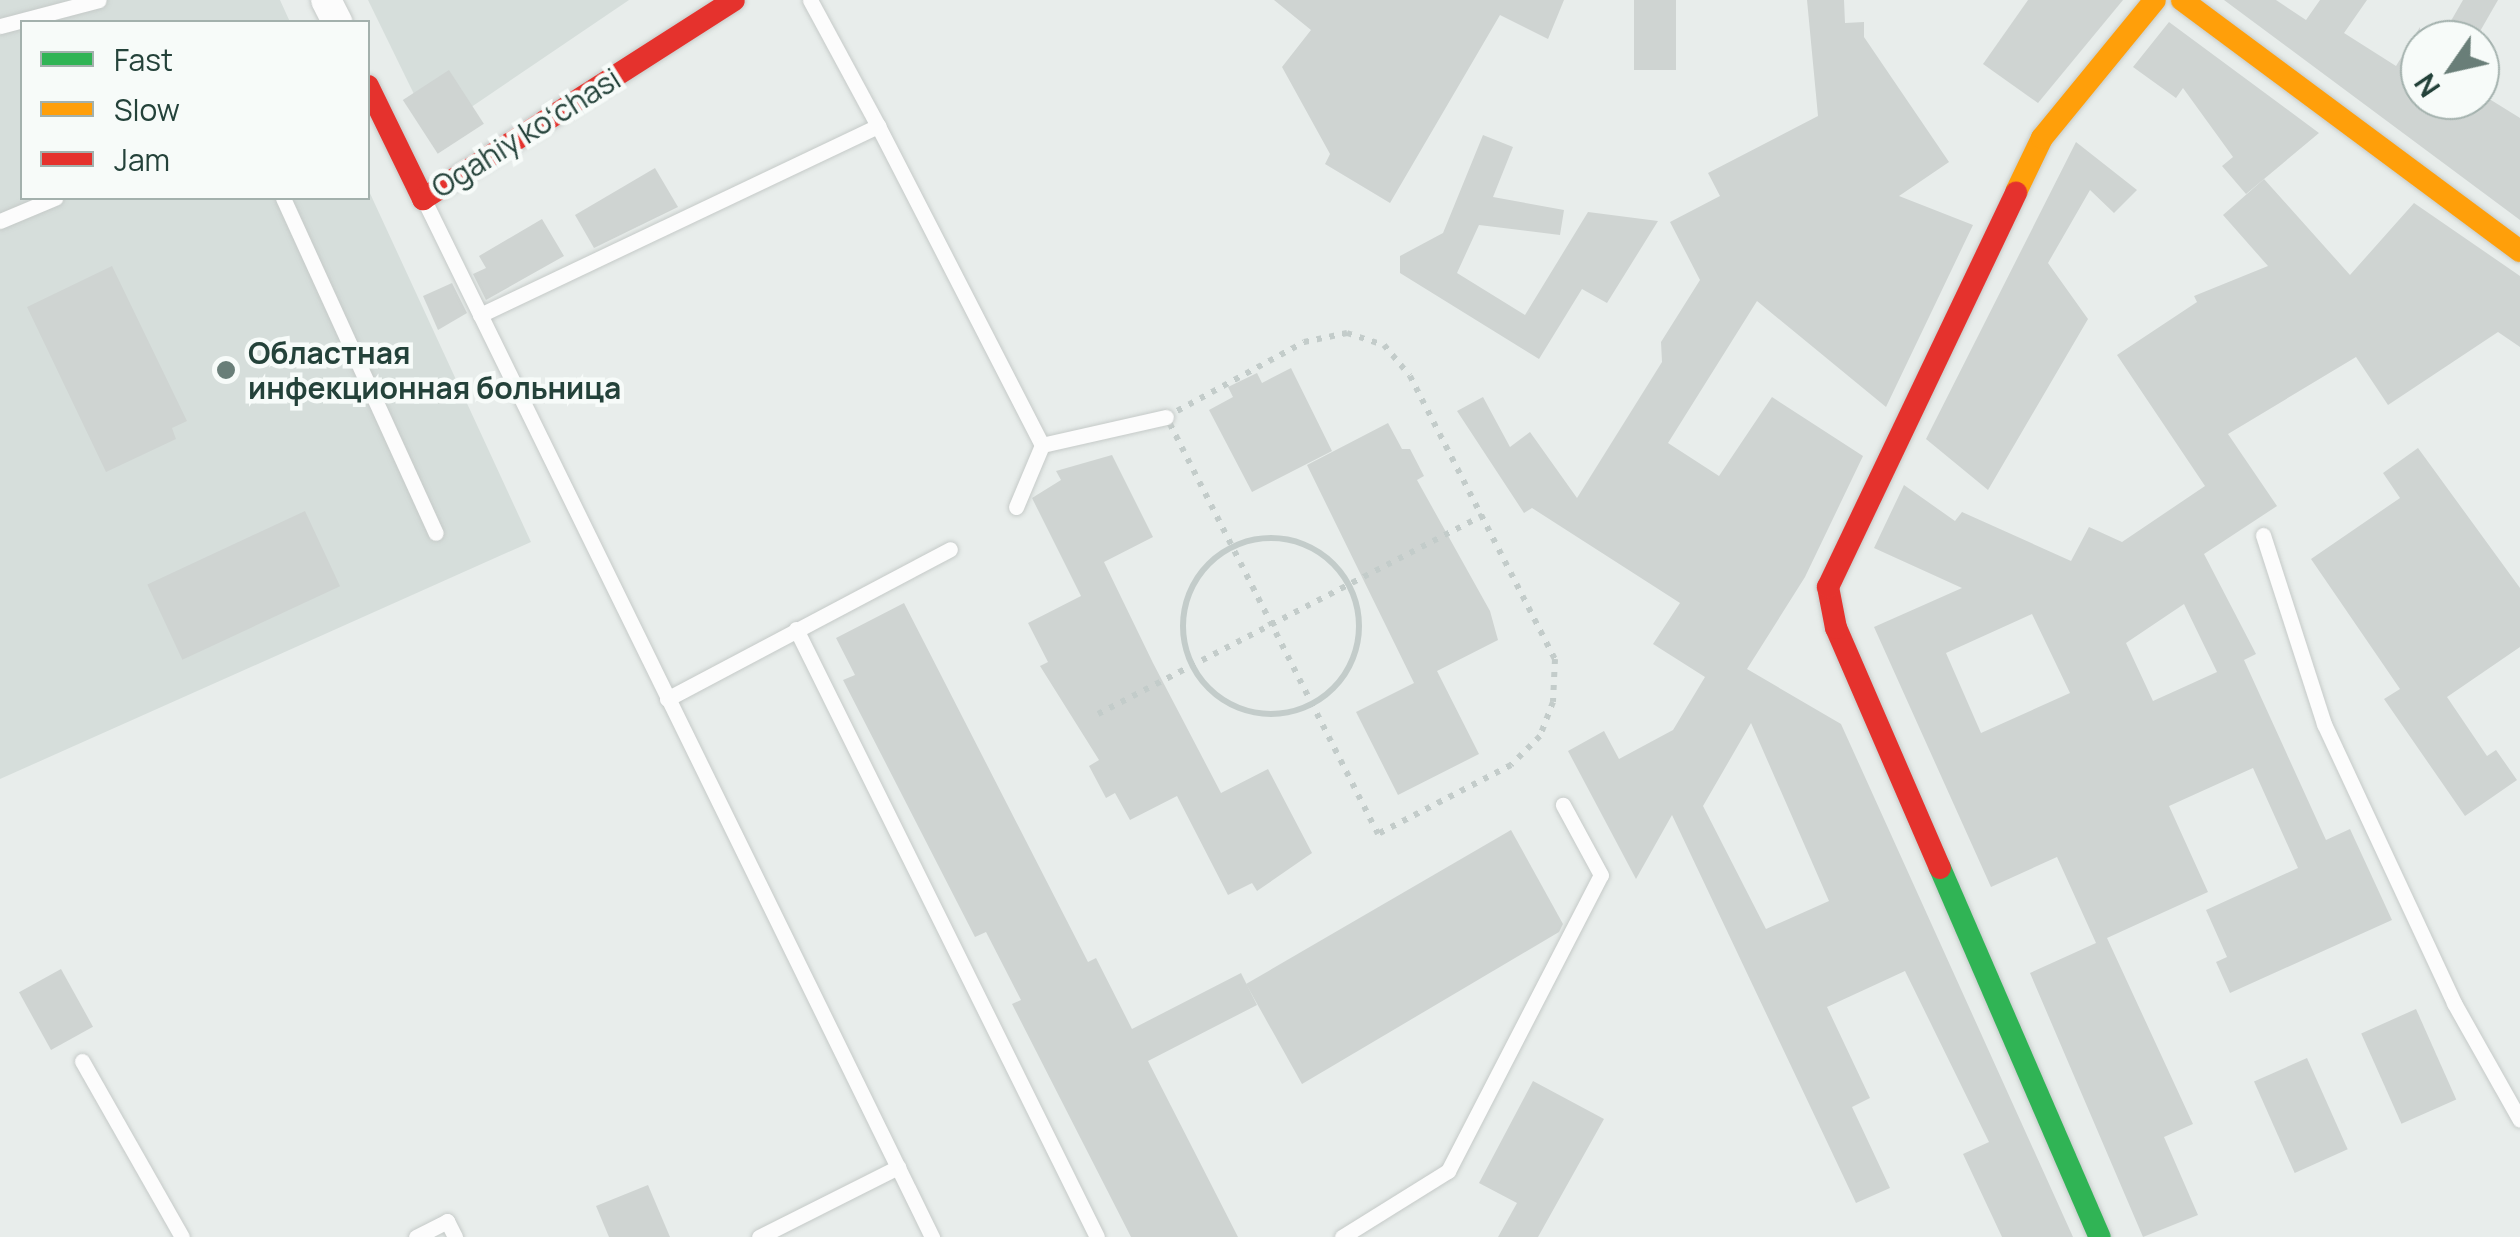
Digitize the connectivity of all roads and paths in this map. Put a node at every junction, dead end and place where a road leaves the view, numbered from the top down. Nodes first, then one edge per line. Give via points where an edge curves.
1 (99, 0) edge
2 (734, 0) edge
3 (810, 0) edge
4 (2155, 0) edge
5 (2182, 0) edge
6 (23, 20) edge
7 (370, 90) edge
8 (878, 126) junction
9 (423, 199) junction
10 (50, 200) edge
11 (284, 200) edge
12 (0, 221) edge
13 (2520, 251) edge
14 (480, 315) junction
15 (1166, 417) junction
16 (1042, 445) junction
17 (1016, 507) dead end
18 (1482, 516) junction
19 (436, 533) dead end
20 (2263, 535) dead end
21 (1232, 547) junction
22 (950, 550) dead end
23 (1348, 586) junction
24 (1272, 626) junction
25 (796, 629) junction
26 (1193, 666) junction
27 (667, 699) junction
28 (1312, 705) junction
29 (1098, 714) dead end
30 (1564, 804) dead end
31 (82, 1060) dead end
32 (2520, 1120) edge
33 (898, 1167) junction
34 (182, 1237) edge
35 (416, 1237) edge
36 (454, 1237) edge
37 (758, 1237) edge
38 (932, 1237) edge
39 (1097, 1237) edge
40 (1342, 1237) edge
41 (2100, 1237) edge

1 - 6 lane
2 - 9 street, Ogahiy koʻchasi
3 - 8 lane
4 - 41 street via 2042,138 1828,588 1836,628
5 - 13 street
7 - 9 street, Ogahiy koʻchasi
8 - 14 lane
8 - 16 lane
9 - 14 lane
10 - 12 lane
11 - 19 lane
14 - 27 lane
15 - 16 lane
15 - 18 path via 1304,342 1347,333 1384,345 1410,376
15 - 21 path
16 - 17 lane
18 - 23 path
18 - 28 path via 1555,659 1553,702 1540,736 1511,766 1378,834
20 - 32 lane via 2324,724 2454,1003
21 - 23 path via 1292,540 1320,552
21 - 24 path
21 - 26 path via 1210,563 1184,612
22 - 25 lane
23 - 24 path
23 - 28 path via 1360,631 1353,661
24 - 26 path
24 - 28 path
25 - 27 lane
25 - 39 lane
26 - 28 path via 1209,689 1245,710 1286,714
26 - 29 path
27 - 33 lane
30 - 40 lane via 1601,875 1448,1171
31 - 34 lane
33 - 37 lane
33 - 38 lane
35 - 36 lane via 447,1221

